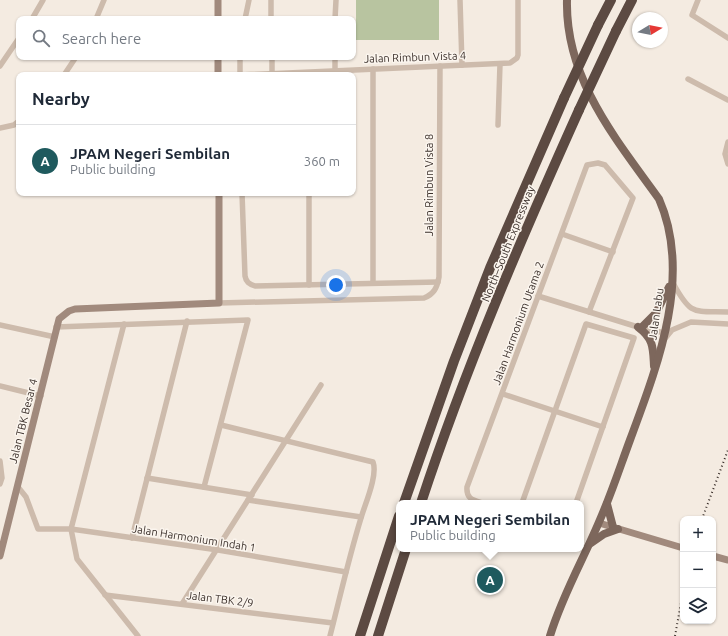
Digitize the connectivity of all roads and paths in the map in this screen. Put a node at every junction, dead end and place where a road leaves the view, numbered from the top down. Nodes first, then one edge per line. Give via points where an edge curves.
1 (43, 0) edge
2 (104, 0) edge
3 (218, 0) edge
4 (249, 0) edge
5 (271, 0) edge
6 (336, 0) edge
7 (460, 0) edge
8 (518, 0) edge
9 (567, 0) edge
10 (610, 0) edge
11 (632, 0) edge
12 (698, 0) edge
13 (34, 16) edge
14 (97, 16) edge
15 (218, 16) edge
16 (246, 16) edge
17 (271, 16) edge
18 (335, 16) edge
19 (728, 38) edge
20 (16, 42) edge
21 (74, 60) edge
22 (218, 60) edge
23 (240, 60) edge
24 (272, 60) edge
25 (335, 60) edge
26 (500, 64) junction
27 (462, 65) junction
28 (0, 66) edge
29 (440, 66) junction
30 (373, 69) junction
31 (335, 70) junction
32 (66, 72) edge
33 (218, 72) edge
34 (240, 72) edge
35 (272, 72) edge
36 (318, 72) edge
37 (688, 79) dead end
38 (728, 100) edge
39 (16, 123) edge
40 (498, 125) dead end
41 (0, 128) edge
42 (728, 142) edge
43 (728, 164) edge
44 (219, 196) edge
45 (242, 196) edge
46 (309, 196) edge
47 (562, 234) junction
48 (613, 252) junction
49 (672, 281) junction
50 (438, 282) junction
51 (373, 283) junction
52 (309, 285) junction
53 (538, 296) junction
54 (219, 303) junction
55 (589, 312) junction
56 (728, 312) edge
57 (187, 321) junction
58 (124, 324) junction
59 (728, 324) edge
60 (0, 325) edge
61 (56, 327) junction
62 (640, 327) junction
63 (55, 337) junction
64 (664, 337) junction
65 (655, 371) junction
66 (321, 385) dead end
67 (0, 386) edge
68 (503, 394) junction
69 (40, 396) junction
70 (555, 413) junction
71 (221, 425) junction
72 (603, 427) junction
73 (286, 441) junction
74 (0, 463) edge
75 (148, 478) junction
76 (0, 484) edge
77 (18, 487) junction
78 (204, 487) junction
79 (250, 498) junction
80 (405, 500) edge
81 (422, 500) edge
82 (470, 500) edge
83 (523, 500) edge
84 (577, 500) edge
85 (606, 504) junction
86 (361, 517) junction
87 (599, 523) junction
88 (396, 525) edge
89 (615, 528) junction
90 (71, 529) junction
91 (132, 538) junction
92 (589, 544) junction
93 (680, 547) edge
94 (218, 550) junction
95 (405, 552) edge
96 (0, 556) edge
97 (716, 557) edge
98 (728, 560) edge
99 (346, 572) junction
100 (105, 595) junction
101 (182, 604) junction
102 (333, 623) junction
103 (138, 636) edge
104 (330, 636) edge
105 (360, 636) edge
106 (378, 636) edge
107 (550, 636) edge

1 - 13 street
2 - 14 street
3 - 15 street
4 - 16 street
5 - 17 street
6 - 18 street
7 - 27 street
8 - 26 street, Jalan Rimbun Vista 4 via 517,58 510,63
9 - 49 main road, Jalan Labu via 570,40 590,99 659,199 665,213 671,249
10 - 80 highway, North–South Expressway, bridge via 490,268
11 - 81 highway, North–South Expressway, bridge via 534,211 437,454
12 - 19 street via 692,15
20 - 28 street
21 - 32 street
22 - 33 street
23 - 34 street
24 - 35 street
25 - 31 street
26 - 27 street, Jalan Rimbun Vista 4
26 - 40 street
27 - 29 street, Jalan Rimbun Vista 4
29 - 30 street, Jalan Rimbun Vista 4
29 - 50 street, Jalan Rimbun Vista 8
30 - 31 street, Jalan Rimbun Vista 4
30 - 51 street
31 - 36 street, Jalan Rimbun Vista 4
37 - 38 street
39 - 41 street
42 - 43 street via 725,154
44 - 54 street
45 - 52 street via 246,281 255,286
46 - 52 street
47 - 48 street
47 - 48 street, Jalan Harmonium Utama 2 via 587,165 605,165 633,198
47 - 53 street, Jalan Harmonium Utama 2
48 - 55 street
49 - 56 street via 689,308 704,312
49 - 62 main road via 656,313
49 - 64 main road, Jalan Labu
50 - 51 street
50 - 54 street via 431,295 424,298
51 - 52 street
53 - 55 street
53 - 68 street, Jalan Harmonium Utama 2
54 - 61 street via 75,310 64,314
55 - 62 street
57 - 58 street
57 - 71 street via 248,320
57 - 75 street
58 - 61 street
58 - 90 street
59 - 64 street via 691,322 672,330
60 - 63 street
61 - 63 street, Jalan TBK Besar 4
62 - 64 street
62 - 65 main road via 651,340
63 - 69 street, Jalan TBK Besar 4
64 - 65 main road, Jalan Labu
65 - 85 main road, Jalan Labu
66 - 73 street
67 - 69 street
68 - 70 street
68 - 82 street, Jalan Harmonium Utama 2 via 467,487
69 - 77 street, Jalan TBK Besar 4
70 - 72 street
70 - 72 street via 586,324 634,338
70 - 83 street
71 - 73 street
71 - 78 street
72 - 84 street
73 - 79 street
73 - 86 street via 372,460 375,468
74 - 76 street
75 - 78 street
75 - 91 street
77 - 90 street, Jalan Harmonium Indah 1 via 26,497 38,529
77 - 96 street, Jalan TBK Besar 4
78 - 79 street
79 - 86 street
79 - 94 street
85 - 87 main road, Jalan Labu
85 - 89 main road
86 - 99 street
87 - 89 street
87 - 92 main road, Jalan Labu
88 - 105 highway
89 - 92 main road
89 - 93 street
90 - 91 street, Jalan Harmonium Indah 1
90 - 100 street via 77,559
91 - 94 street, Jalan Harmonium Indah 1
92 - 107 main road, Jalan Labu via 567,589
94 - 99 street, Jalan Harmonium Indah 1
94 - 101 street
95 - 106 highway
97 - 98 street
99 - 102 street
100 - 101 street, Jalan TBK 2/9
100 - 103 street
101 - 102 street, Jalan TBK 2/9
102 - 104 street

